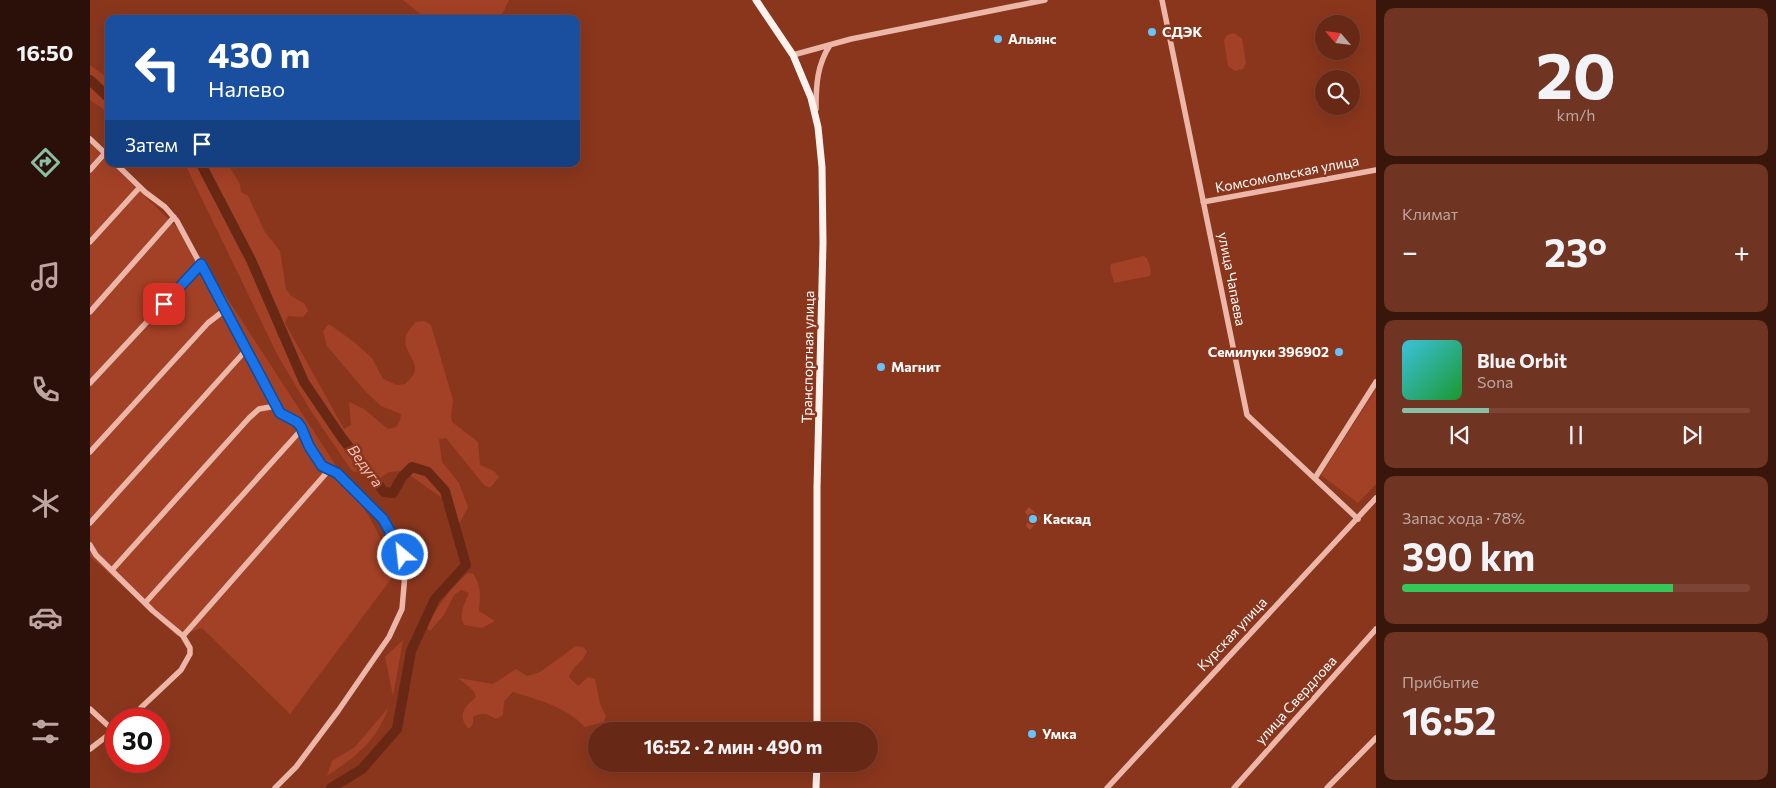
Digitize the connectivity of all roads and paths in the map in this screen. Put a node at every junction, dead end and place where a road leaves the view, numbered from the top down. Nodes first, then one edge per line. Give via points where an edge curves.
1 (756, 0) edge
2 (1045, 0) edge
3 (1162, 0) edge
4 (1025, 2) edge
5 (830, 45) junction
6 (793, 55) junction
7 (816, 119) junction
8 (90, 139) edge
9 (105, 153) edge
10 (105, 157) edge
11 (119, 167) edge
12 (90, 170) edge
13 (1376, 170) edge
14 (140, 187) junction
15 (1203, 202) junction
16 (174, 217) junction
17 (90, 242) edge
18 (201, 264) junction
19 (226, 309) junction
20 (90, 312) edge
21 (247, 349) junction
22 (1376, 382) edge
23 (90, 383) edge
24 (276, 406) junction
25 (302, 429) junction
26 (90, 452) edge
27 (329, 470) junction
28 (1315, 478) junction
29 (1376, 498) edge
30 (1358, 518) junction
31 (90, 523) edge
32 (90, 545) edge
33 (96, 555) junction
34 (90, 560) edge
35 (112, 570) junction
36 (145, 603) junction
37 (1376, 629) edge
38 (183, 636) junction
39 (90, 708) edge
40 (140, 708) edge
41 (105, 721) edge
42 (817, 722) edge
43 (105, 738) edge
44 (1376, 738) edge
45 (90, 749) edge
46 (816, 772) edge
47 (275, 788) edge
48 (816, 788) edge
49 (1107, 788) edge
50 (1234, 788) edge
51 (1327, 788) edge

1 - 6 main road, Транспортная улица
2 - 4 street
3 - 15 street, улица Чапаева
4 - 5 street
5 - 6 street
5 - 7 street via 818,71
6 - 7 main road, Транспортная улица
7 - 42 main road, Транспортная улица via 822,167 823,243 817,488
8 - 9 street
10 - 12 street
11 - 14 street
13 - 15 street, Комсомольская улица
14 - 16 street
14 - 17 street
15 - 28 street, улица Чапаева via 1247,415
16 - 18 street
16 - 20 street
18 - 19 street
18 - 23 street
19 - 21 street
19 - 26 street via 208,323
21 - 24 street
21 - 31 street
22 - 28 street
24 - 25 street via 280,413 297,422
24 - 35 street via 259,409 249,418
25 - 27 street via 316,457
25 - 36 street
27 - 38 street
27 - 47 street via 337,473 383,519 403,555 402,609 389,637 338,711
28 - 30 street, улица Чапаева
29 - 30 street, Курская улица
30 - 49 street, Курская улица
32 - 33 street
33 - 34 street
33 - 35 street
35 - 36 street
36 - 38 street
37 - 50 street, улица Свердлова
38 - 40 street via 190,654 182,670
39 - 41 street
43 - 45 street
44 - 51 street
46 - 48 main road

